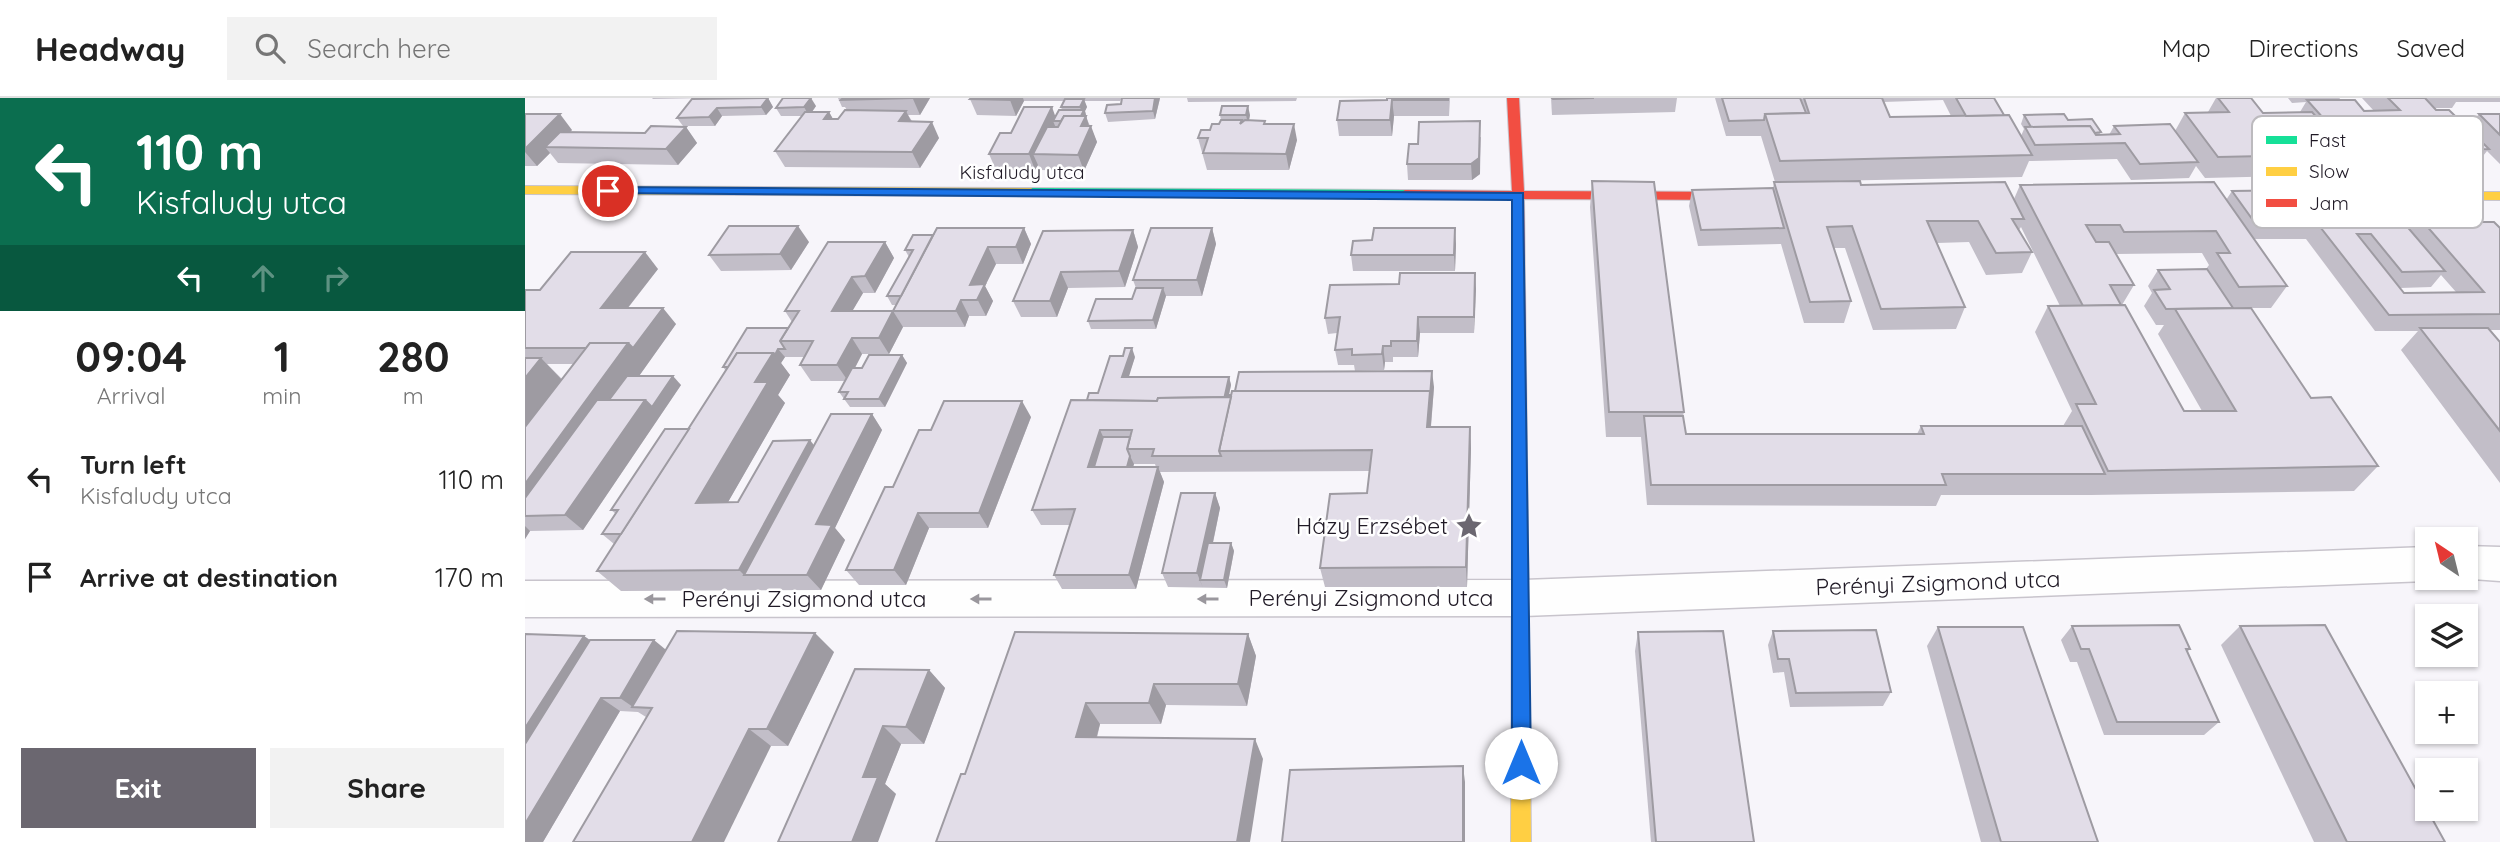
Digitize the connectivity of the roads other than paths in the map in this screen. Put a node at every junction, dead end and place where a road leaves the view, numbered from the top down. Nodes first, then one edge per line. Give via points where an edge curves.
1 (1513, 98) edge
2 (525, 190) edge
3 (1518, 196) junction
4 (1753, 196) edge
5 (2478, 563) edge
6 (2415, 564) edge
7 (2500, 564) edge
8 (1521, 598) junction
9 (525, 599) edge
10 (1521, 842) edge

1 - 3 street
2 - 3 street, Kisfaludy utca
3 - 4 street, Kisfaludy utca
3 - 8 street
5 - 7 street
6 - 8 street, Perényi Zsigmond utca
8 -> 9 street, Perényi Zsigmond utca
8 - 10 street

